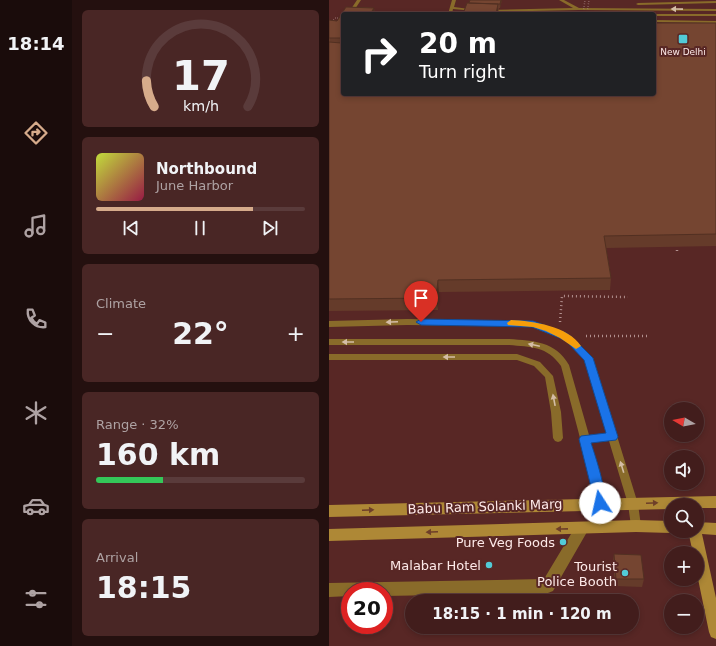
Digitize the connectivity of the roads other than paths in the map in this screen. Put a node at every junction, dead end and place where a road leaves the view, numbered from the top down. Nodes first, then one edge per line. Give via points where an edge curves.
1 (359, 0) edge
2 (453, 0) edge
3 (561, 0) edge
4 (716, 2) edge
5 (624, 4) dead end
6 (632, 4) dead end
7 (571, 5) junction
8 (453, 8) junction
9 (579, 9) junction
10 (479, 10) edge
11 (716, 10) edge
12 (487, 11) edge
13 (351, 12) edge
14 (452, 12) edge
15 (656, 15) edge
16 (716, 15) edge
17 (656, 21) edge
18 (716, 22) edge
19 (329, 324) edge
20 (329, 342) edge
21 (329, 357) edge
22 (613, 437) junction
23 (558, 438) dead end
24 (585, 439) junction
25 (716, 502) edge
26 (600, 503) junction
27 (633, 504) junction
28 (329, 511) edge
29 (636, 526) junction
30 (664, 527) edge
31 (582, 528) junction
32 (704, 528) edge
33 (716, 528) edge
34 (329, 535) edge
35 (697, 538) edge
36 (329, 590) edge
37 (714, 616) edge
38 (716, 632) edge

1 - 13 lane
2 - 8 lane
3 - 7 lane
4 - 6 lane
5 - 7 lane
7 - 9 lane
8 - 10 lane
8 - 14 lane
11 -> 9 lane
9 - 12 lane
15 - 16 lane
17 - 18 lane
22 -> 19 lane via 589,358 570,340 549,329 519,323
24 -> 20 lane via 565,365 559,354 548,348 530,343 509,342
23 -> 21 lane via 549,376 537,364 517,357
22 - 24 lane
27 -> 22 lane
24 - 26 lane
27 -> 25 main road, Babu Ram Solanki Marg
26 - 27 main road, Babu Ram Solanki Marg
28 -> 26 main road, Babu Ram Solanki Marg
27 - 29 lane
29 - 30 main road, Babu Ram Solanki Marg
29 - 31 main road, Babu Ram Solanki Marg
31 -> 34 main road, Babu Ram Solanki Marg
31 - 36 street via 548,586
32 - 33 main road
35 - 37 main road
37 - 38 main road

